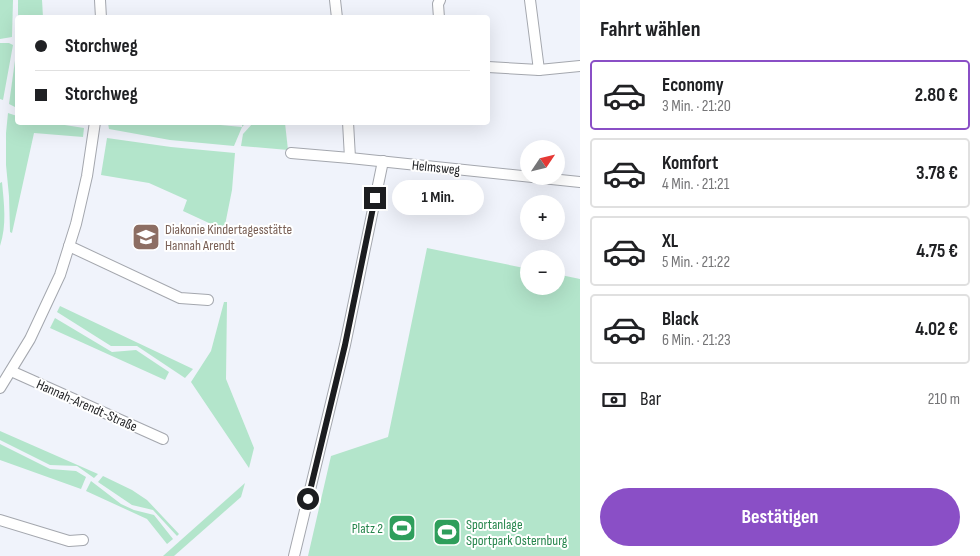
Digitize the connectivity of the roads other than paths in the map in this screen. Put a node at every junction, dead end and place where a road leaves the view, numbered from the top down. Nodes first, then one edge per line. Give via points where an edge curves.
1 (100, 0) edge
2 (335, 0) edge
3 (440, 0) edge
4 (530, 0) edge
5 (101, 15) edge
6 (337, 15) edge
7 (440, 15) edge
8 (580, 66) edge
9 (490, 67) edge
10 (540, 70) junction
11 (95, 125) edge
12 (348, 125) edge
13 (291, 153) dead end
14 (350, 158) junction
15 (383, 161) junction
16 (580, 182) edge
17 (69, 246) junction
18 (208, 300) dead end
19 (11, 371) junction
20 (0, 388) edge
21 (163, 439) dead end
22 (0, 520) edge
23 (83, 540) dead end
24 (294, 556) edge

1 - 5 street
2 - 6 street
3 - 7 street
4 - 10 street
8 - 10 street
9 - 10 street
11 - 17 street via 87,176
12 - 14 street
13 - 14 street, Helmsweg
14 - 15 street, Helmsweg
15 - 16 street, Helmsweg
15 - 24 street via 345,345
17 - 18 street via 180,298
17 - 19 street via 52,294
19 - 20 street
19 - 21 street, Hannah-Arendt-Straße
22 - 23 street via 69,541

